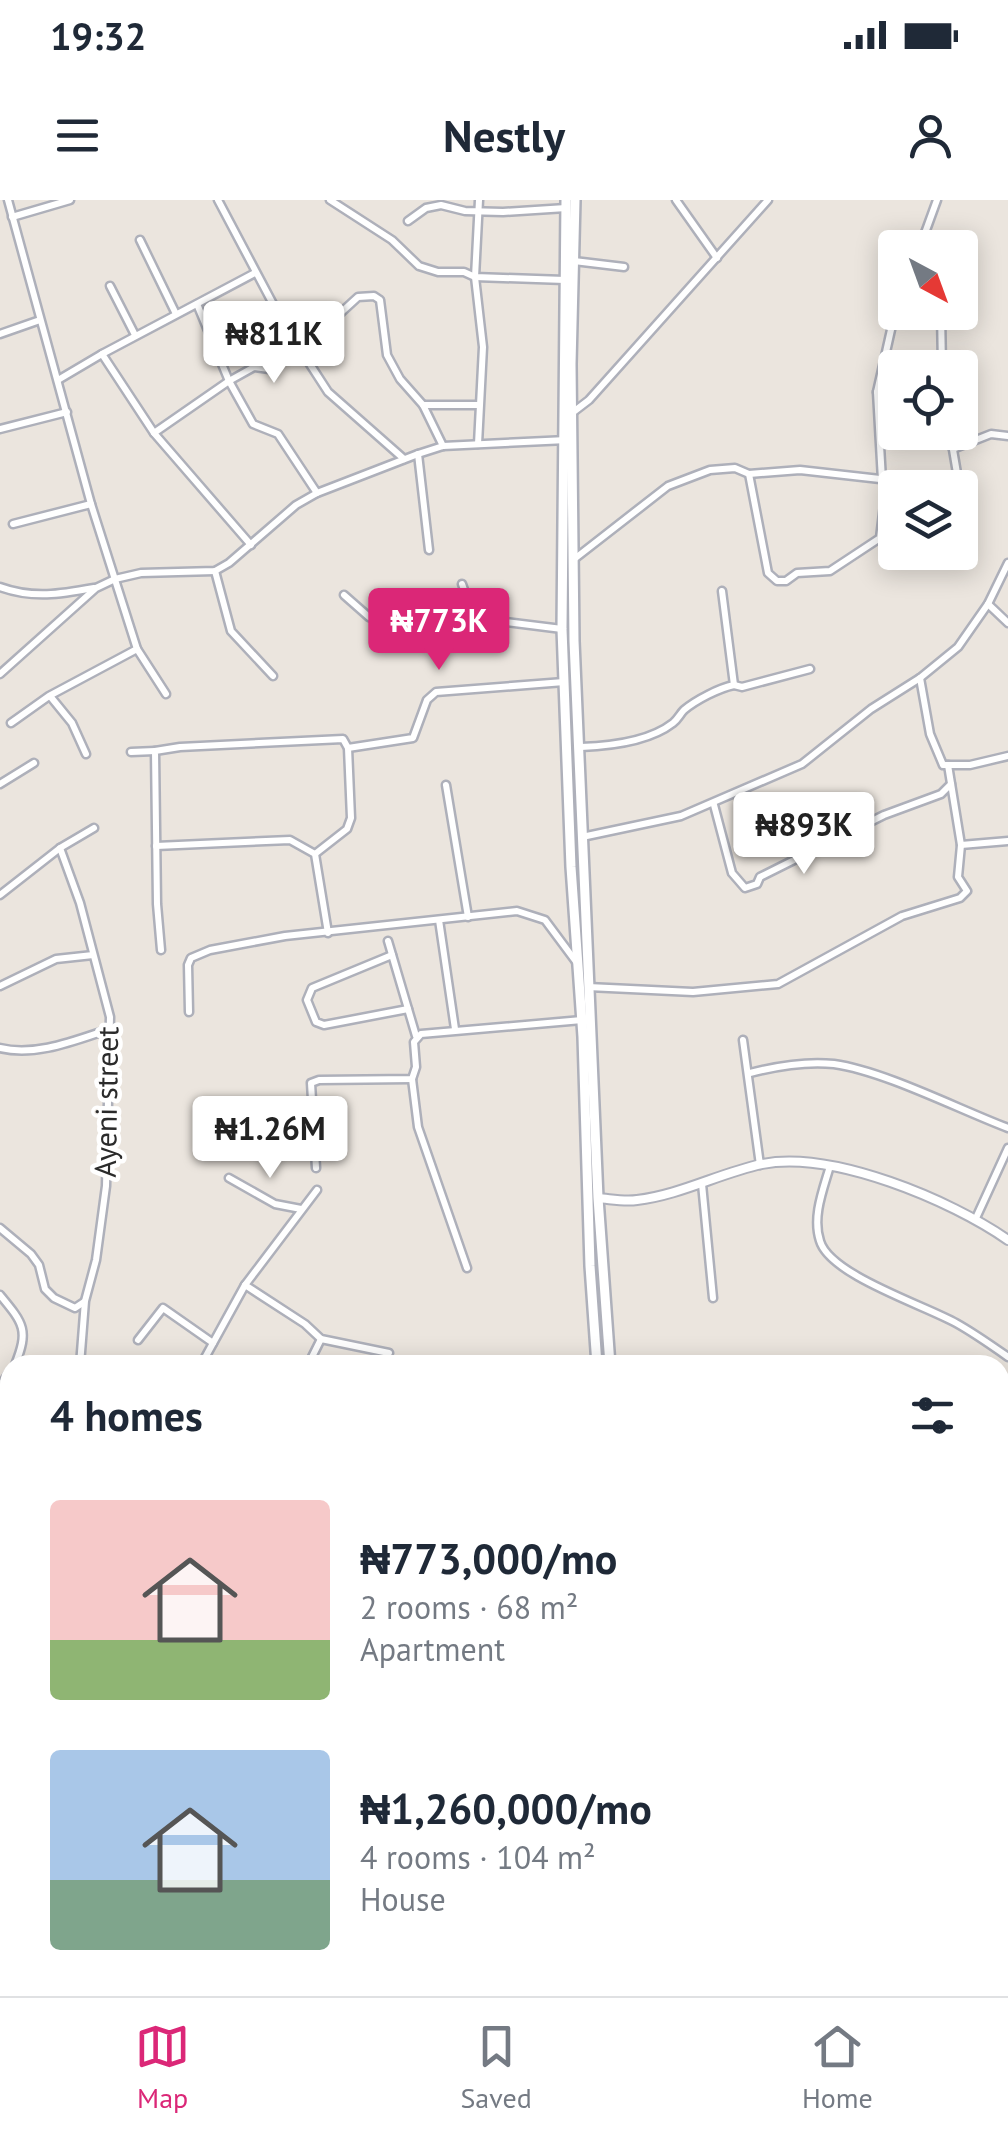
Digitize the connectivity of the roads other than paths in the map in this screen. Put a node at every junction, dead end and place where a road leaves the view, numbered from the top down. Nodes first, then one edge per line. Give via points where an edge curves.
1 (8, 200) edge
2 (70, 200) edge
3 (219, 200) edge
4 (330, 200) edge
5 (478, 200) edge
6 (575, 200) edge
7 (676, 200) edge
8 (768, 200) edge
9 (937, 200) edge
10 (566, 204) edge
11 (478, 211) junction
12 (12, 218) junction
13 (408, 221) dead end
14 (925, 230) edge
15 (140, 240) dead end
16 (717, 258) junction
17 (574, 261) junction
18 (624, 268) dead end
19 (254, 273) junction
20 (475, 278) junction
21 (566, 280) junction
22 (110, 286) dead end
23 (196, 304) junction
24 (176, 314) junction
25 (40, 320) junction
26 (282, 321) junction
27 (891, 330) edge
28 (261, 332) dead end
29 (0, 334) edge
30 (135, 335) junction
31 (300, 350) junction
32 (102, 354) junction
33 (58, 380) junction
34 (229, 381) junction
35 (876, 392) joint
36 (422, 405) junction
37 (479, 406) junction
38 (67, 412) junction
39 (572, 413) junction
40 (0, 429) edge
41 (154, 432) junction
42 (1008, 436) edge
43 (978, 439) edge
44 (567, 440) junction
45 (478, 444) junction
46 (443, 446) junction
47 (418, 454) junction
48 (404, 459) junction
49 (884, 470) edge
50 (750, 474) junction
51 (878, 479) edge
52 (317, 494) junction
53 (91, 504) junction
54 (12, 524) dead end
55 (878, 539) edge
56 (251, 545) junction
57 (428, 550) dead end
58 (573, 560) junction
59 (1008, 564) edge
60 (215, 571) junction
61 (115, 579) junction
62 (462, 584) dead end
63 (0, 587) edge
64 (96, 588) junction
65 (722, 591) dead end
66 (344, 594) dead end
67 (988, 604) junction
68 (474, 618) junction
69 (1008, 623) edge
70 (562, 629) junction
71 (138, 649) junction
72 (810, 670) dead end
73 (0, 674) edge
74 (274, 676) dead end
75 (920, 678) junction
76 (564, 682) junction
77 (734, 686) junction
78 (166, 694) dead end
79 (50, 696) junction
80 (11, 723) dead end
81 (580, 747) junction
82 (348, 748) junction
83 (154, 751) junction
84 (130, 752) dead end
85 (86, 754) dead end
86 (1008, 756) edge
87 (34, 763) dead end
88 (942, 765) junction
89 (0, 784) edge
90 (952, 784) junction
91 (446, 785) dead end
92 (714, 804) junction
93 (94, 828) dead end
94 (581, 838) junction
95 (1008, 841) edge
96 (961, 845) junction
97 (156, 846) junction
98 (60, 848) junction
99 (315, 854) junction
100 (0, 895) edge
101 (468, 917) junction
102 (439, 920) junction
103 (328, 933) junction
104 (388, 941) dead end
105 (162, 950) dead end
106 (392, 954) junction
107 (94, 955) junction
108 (577, 963) junction
109 (0, 986) edge
110 (588, 987) junction
111 (408, 1009) junction
112 (189, 1012) dead end
113 (582, 1020) junction
114 (110, 1028) junction
115 (455, 1029) junction
116 (416, 1036) junction
117 (744, 1040) dead end
118 (0, 1048) edge
119 (750, 1074) junction
120 (412, 1079) junction
121 (590, 1083) junction
122 (1008, 1128) edge
123 (1008, 1148) edge
124 (760, 1165) junction
125 (830, 1166) junction
126 (316, 1168) dead end
127 (229, 1178) dead end
128 (702, 1184) junction
129 (317, 1190) dead end
130 (598, 1198) junction
131 (301, 1209) junction
132 (976, 1218) junction
133 (0, 1228) edge
134 (1008, 1240) edge
135 (468, 1268) dead end
136 (245, 1285) junction
137 (0, 1295) edge
138 (713, 1298) dead end
139 (85, 1301) junction
140 (322, 1339) junction
141 (138, 1340) dead end
142 (214, 1343) junction
143 (390, 1353) dead end
144 (18, 1355) edge
145 (81, 1355) edge
146 (207, 1355) edge
147 (313, 1355) edge
148 (596, 1355) edge
149 (609, 1355) edge
150 (1005, 1355) edge

1 - 12 street
2 - 12 street
3 - 19 street
4 - 20 street via 419,266
5 - 11 street
6 - 17 main road
7 - 16 street
8 - 16 street
9 - 14 street
10 - 11 street
10 - 21 main road
11 - 13 street via 441,205
11 - 20 street
12 - 25 street
15 - 24 street
16 - 39 street
17 - 18 street
17 - 39 main road
19 - 23 street
19 - 26 street
20 - 21 street
20 - 37 street via 483,348
21 - 44 main road
22 - 30 street
23 - 24 street
23 - 34 street
24 - 30 street
25 - 29 street
25 - 33 street
26 - 28 street
26 - 31 street
27 - 35 street
30 - 32 street
31 - 34 street via 270,369 254,367
31 - 36 street via 358,298 374,296 392,366
31 - 48 street via 328,392
32 - 33 street
32 - 41 street
33 - 38 street
34 - 41 street
34 - 52 street via 252,424 278,434
35 - 49 street
36 - 37 street
36 - 46 street
37 - 45 street
38 - 40 street
38 - 53 street
39 - 44 main road
41 - 56 street
42 - 43 street
44 - 45 street
44 - 58 main road
44 - 70 main road
45 - 46 street
46 - 47 street
47 - 48 street
47 - 57 street
48 - 52 street
50 - 51 street via 800,470
50 - 55 street via 768,573 777,581 830,571
50 - 58 street via 710,470 668,486
52 - 56 street
53 - 54 street
53 - 61 street
56 - 60 street
58 - 81 main road
59 - 67 street
60 - 61 street
60 - 74 street via 231,630
61 - 64 street
61 - 71 street
62 - 68 street
63 - 64 street via 23,595
64 - 73 street
65 - 77 street
66 - 68 street via 369,617 404,634
67 - 69 street
67 - 75 street via 958,648
68 - 70 street
70 - 76 main road
71 - 78 street
71 - 79 street
72 - 77 street
75 - 88 street
75 - 92 street via 802,764
76 - 82 street via 436,692 413,738
76 - 108 main road
77 - 81 street via 648,734
79 - 80 street
79 - 85 street
81 - 94 main road
82 - 83 street via 343,739
82 - 99 street via 350,818 340,838
83 - 84 street
83 - 97 street
86 - 88 street
87 - 89 street
88 - 90 street via 948,765
90 - 92 street via 745,888 732,873
90 - 96 street
91 - 101 street
92 - 94 street
93 - 98 street
94 - 110 main road
95 - 96 street
96 - 110 street via 958,877 966,891 960,898 902,916 778,984 694,992
97 - 99 street via 290,840
97 - 105 street
98 - 100 street
98 - 107 street, Ayeni street
99 - 103 street
101 - 102 street
101 - 108 street via 517,911 545,920
102 - 103 street
102 - 115 street
103 - 112 street via 191,958
104 - 106 street
106 - 111 street
106 - 111 street via 312,988 307,1000 324,1025
107 - 109 street via 56,960
107 - 114 street, Ayeni street
108 - 113 main road
110 - 121 main road
111 - 116 street
113 - 115 street
113 - 121 main road
114 - 118 street via 38,1048
114 - 139 street, Ayeni street via 106,1186
115 - 116 street
116 - 120 street
117 - 119 street
119 - 122 street via 834,1064
119 - 124 street
120 - 126 street via 311,1083
120 - 135 street via 418,1128
121 - 130 main road
121 - 148 main road
123 - 132 street
124 - 125 street
124 - 128 street
125 - 132 street
125 - 150 street via 818,1222 830,1258
127 - 131 street via 276,1204
128 - 130 street via 634,1201
128 - 138 street
129 - 131 street
130 - 149 main road
131 - 136 street
132 - 134 street
133 - 139 street via 32,1254 54,1298 76,1308
136 - 140 street
136 - 142 street
137 - 144 street via 24,1327
139 - 145 street
140 - 143 street
140 - 147 street
141 - 142 street via 164,1308
142 - 146 street

